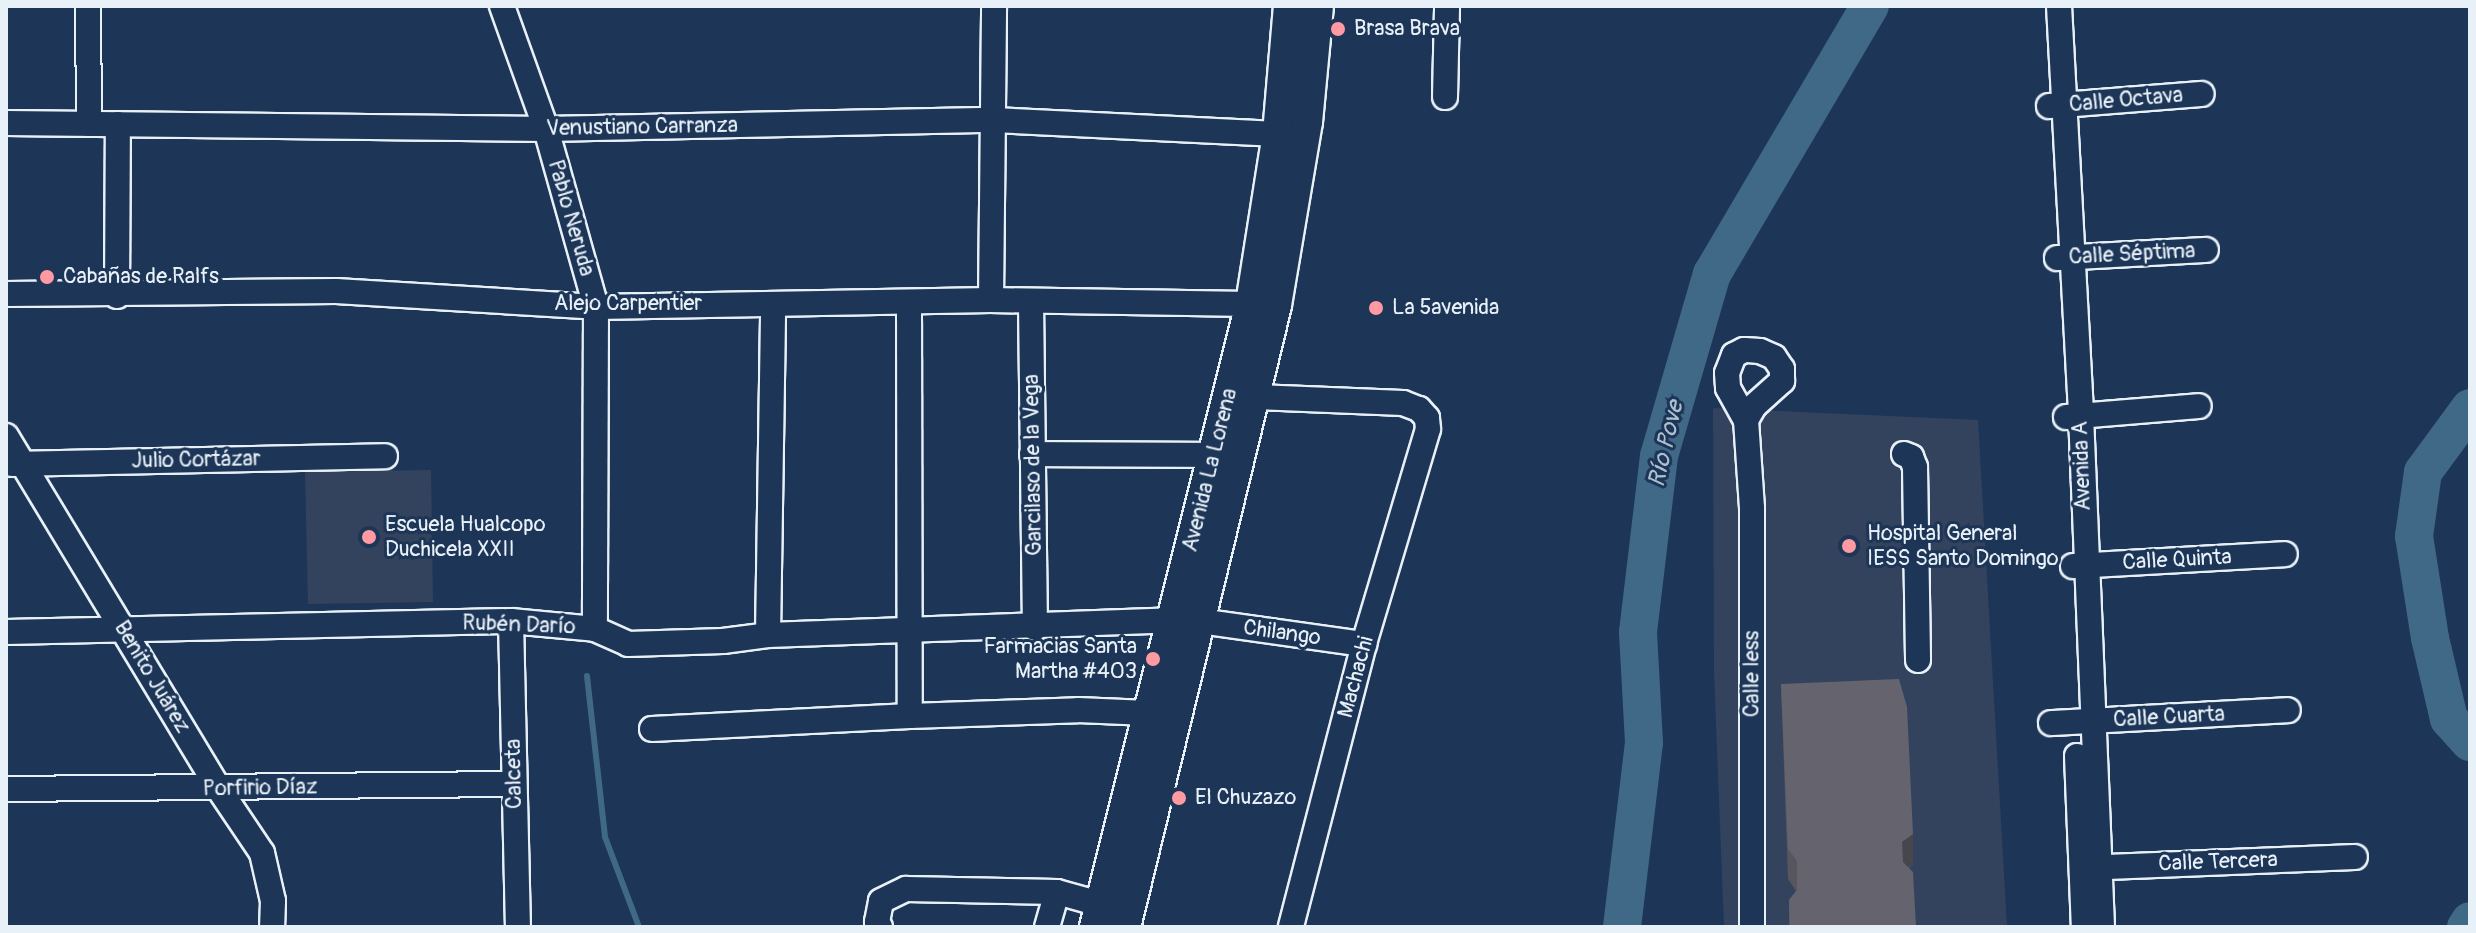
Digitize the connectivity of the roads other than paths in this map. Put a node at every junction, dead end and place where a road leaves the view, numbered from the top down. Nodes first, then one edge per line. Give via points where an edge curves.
1 (88, 6) edge
2 (502, 6) edge
3 (994, 6) edge
4 (1289, 6) edge
5 (1318, 6) edge
6 (1447, 6) edge
7 (2044, 6) edge
8 (2059, 6) edge
9 (2202, 94) dead end
10 (1445, 97) dead end
11 (2056, 105) junction
12 (993, 120) junction
13 (6, 123) edge
14 (89, 124) junction
15 (118, 124) junction
16 (546, 129) junction
17 (1278, 134) junction
18 (2206, 250) dead end
19 (2065, 257) junction
20 (6, 294) edge
21 (117, 296) junction
22 (991, 300) junction
23 (909, 302) junction
24 (1031, 302) junction
25 (773, 304) junction
26 (1251, 304) junction
27 (596, 307) junction
28 (1256, 397) junction
29 (2199, 406) dead end
30 (2073, 416) junction
31 (1746, 420) dead end
32 (6, 436) edge
33 (1032, 454) junction
34 (1904, 454) dead end
35 (1214, 455) junction
36 (385, 456) dead end
37 (15, 464) edge
38 (2285, 554) dead end
39 (2078, 565) junction
40 (511, 621) junction
41 (1186, 621) junction
42 (123, 627) junction
43 (1035, 628) junction
44 (595, 629) junction
45 (910, 630) junction
46 (6, 632) edge
47 (768, 635) junction
48 (1364, 644) junction
49 (1918, 660) dead end
50 (2288, 710) dead end
51 (1148, 713) junction
52 (910, 716) junction
53 (2084, 721) junction
54 (2051, 723) dead end
55 (652, 729) dead end
56 (513, 784) junction
57 (6, 789) edge
58 (219, 789) junction
59 (2355, 857) dead end
60 (2090, 867) junction
61 (1057, 892) junction
62 (1098, 915) edge
63 (272, 927) edge
64 (518, 927) edge
65 (880, 927) edge
66 (1047, 927) edge
67 (1125, 927) edge
68 (1291, 927) edge
69 (1752, 927) edge
70 (2084, 927) edge
71 (2102, 927) edge

1 - 14 street
2 - 16 street, Pablo Neruda
3 - 12 street
4 - 17 main road, Avenida La Lorena
5 - 28 main road, Avenida La Lorena via 1307,122
6 - 10 street
7 - 11 street, Avenida A
8 - 11 street, Avenida A
9 - 11 street, Calle Octava
11 - 19 street, Avenida A
12 - 16 street, Venustiano Carranza
12 - 17 street, Venustiano Carranza
12 - 22 street
13 - 14 street, Venustiano Carranza
14 - 15 street, Venustiano Carranza
15 - 16 street, Venustiano Carranza
15 - 21 street
16 - 27 street, Pablo Neruda
17 - 26 main road, Avenida La Lorena
18 - 19 street, Calle Séptima
19 - 30 street, Avenida A
20 - 21 street, Alejo Carpentier
21 - 27 street, Alejo Carpentier via 336,291
22 - 23 street, Alejo Carpentier
22 - 24 street, Alejo Carpentier
23 - 25 street, Alejo Carpentier
23 - 45 street
24 - 26 street, Alejo Carpentier
24 - 33 street, Garcilaso de la Vega
25 - 27 street, Alejo Carpentier
25 - 47 street
26 - 35 main road, Avenida La Lorena
27 - 44 street, Pablo Neruda
28 - 41 main road, Avenida La Lorena
28 - 48 street, Machachi via 1403,403 1427,418
29 - 30 street
30 - 39 street, Avenida A
31 - 69 street, Calle Iess via 1752,523
32 - 37 street, Benito Juárez
33 - 35 street
33 - 43 street, Garcilaso de la Vega
34 - 49 street via 1915,467
35 - 41 main road, Avenida La Lorena
36 - 37 street, Julio Cortázar
37 - 42 street, Benito Juárez
38 - 39 street, Calle Quinta
39 - 53 street, Avenida A
40 - 42 street, Rubén Darío
40 - 44 street, Rubén Darío
40 - 56 street, Calceta
41 - 43 street, Rubén Darío
41 - 48 street, Chilango
41 - 51 main road, Avenida La Lorena
41 - 67 main road, Avenida La Lorena
42 - 46 street, Rubén Darío
42 - 58 street, Benito Juárez
43 - 45 street, Rubén Darío
44 - 47 street, Rubén Darío via 628,644
45 - 47 street, Rubén Darío
45 - 52 street
48 - 68 street, Machachi
50 - 53 street, Calle Cuarta
51 - 52 street
51 - 62 main road, Avenida La Lorena
52 - 55 street
53 - 54 street, Calle Cuarta
53 - 60 street, Avenida A
56 - 58 street, Porfirio Díaz
56 - 64 street, Calceta
57 - 58 street, Porfirio Díaz
58 - 63 street, Benito Juárez via 262,853 273,901
59 - 60 street, Calle Tercera
60 - 70 street, Avenida A
60 - 71 street, Avenida A
61 - 62 street
61 - 65 street via 906,889 881,901
61 - 66 street

